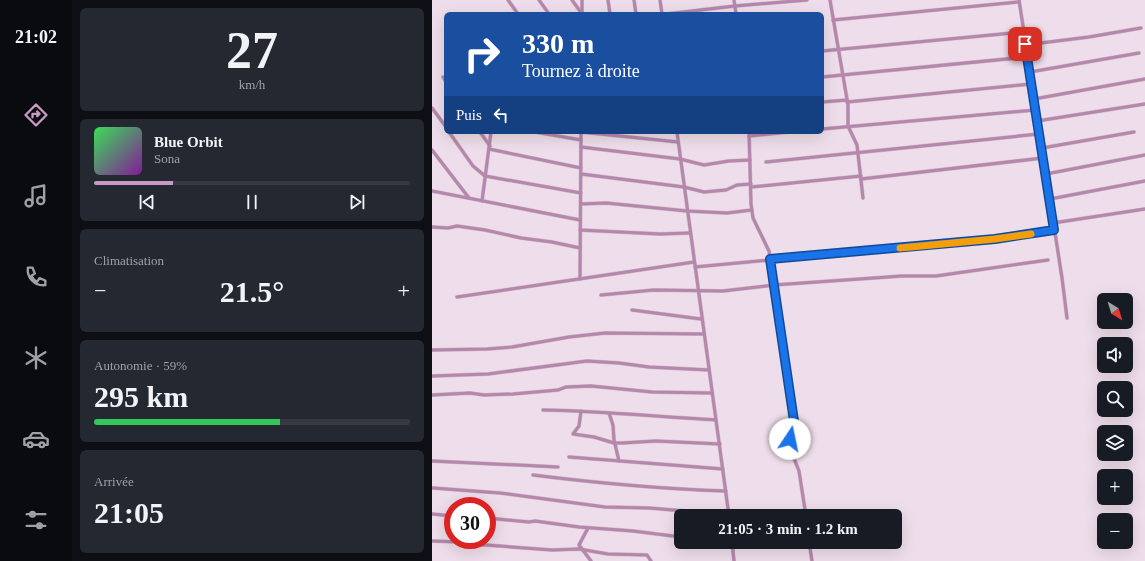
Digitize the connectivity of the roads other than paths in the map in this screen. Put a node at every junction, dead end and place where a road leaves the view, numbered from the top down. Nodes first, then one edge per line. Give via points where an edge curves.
1 (508, 0) edge
2 (539, 0) edge
3 (572, 0) edge
4 (582, 0) edge
5 (608, 0) edge
6 (634, 0) edge
7 (660, 0) edge
8 (734, 0) edge
9 (807, 0) edge
10 (830, 0) edge
11 (1019, 1) edge
12 (735, 6) junction
13 (517, 12) edge
14 (548, 12) edge
15 (581, 12) edge
16 (582, 12) edge
17 (610, 12) edge
18 (636, 12) edge
19 (662, 12) edge
20 (683, 12) edge
21 (736, 12) edge
22 (833, 20) junction
23 (1141, 28) dead end
24 (1023, 32) junction
25 (1025, 44) junction
26 (838, 49) junction
27 (824, 50) edge
28 (1140, 53) dead end
29 (1027, 57) junction
30 (1030, 72) junction
31 (842, 76) junction
32 (824, 78) edge
33 (1145, 79) edge
34 (1031, 84) junction
35 (1034, 99) junction
36 (847, 101) junction
37 (824, 102) edge
38 (1145, 104) edge
39 (432, 108) edge
40 (1035, 110) junction
41 (1037, 121) junction
42 (444, 124) edge
43 (848, 126) junction
44 (824, 129) edge
45 (1134, 132) dead end
46 (450, 134) edge
47 (481, 134) edge
48 (490, 134) edge
49 (546, 134) edge
50 (582, 134) edge
51 (601, 134) edge
52 (677, 134) edge
53 (749, 134) edge
54 (1039, 134) junction
55 (581, 140) junction
56 (678, 142) junction
57 (489, 147) junction
58 (581, 147) junction
59 (1042, 148) junction
60 (432, 150) edge
61 (858, 152) junction
62 (1145, 155) edge
63 (1043, 158) junction
64 (680, 159) junction
65 (750, 160) junction
66 (766, 162) dead end
67 (581, 168) junction
68 (581, 174) junction
69 (1046, 174) junction
70 (485, 176) junction
71 (861, 177) junction
72 (1145, 182) edge
73 (751, 185) junction
74 (684, 187) junction
75 (432, 191) edge
76 (581, 193) junction
77 (469, 198) junction
78 (863, 198) dead end
79 (1050, 199) junction
80 (482, 201) junction
81 (581, 204) junction
82 (1145, 209) edge
83 (752, 210) junction
84 (687, 211) junction
85 (580, 220) junction
86 (1054, 223) junction
87 (432, 227) edge
88 (580, 230) junction
89 (1054, 230) junction
90 (690, 233) junction
91 (580, 248) junction
92 (770, 259) junction
93 (1048, 260) dead end
94 (694, 262) junction
95 (695, 267) junction
96 (580, 278) junction
97 (774, 285) junction
98 (698, 290) junction
99 (601, 295) dead end
100 (458, 298) dead end
101 (632, 310) dead end
102 (1068, 318) dead end
103 (701, 319) junction
104 (704, 334) junction
105 (432, 350) edge
106 (709, 370) junction
107 (432, 376) edge
108 (712, 394) junction
109 (432, 395) edge
110 (544, 410) dead end
111 (581, 411) junction
112 (609, 413) junction
113 (716, 420) junction
114 (614, 443) junction
115 (720, 444) junction
116 (568, 456) dead end
117 (432, 461) edge
118 (619, 461) junction
119 (558, 467) dead end
120 (723, 469) junction
121 (533, 475) dead end
122 (433, 488) edge
123 (726, 491) junction
124 (728, 509) edge
125 (805, 509) edge
126 (674, 511) edge
127 (432, 514) edge
128 (444, 515) edge
129 (496, 519) edge
130 (588, 528) junction
131 (674, 535) edge
132 (432, 541) edge
133 (582, 549) junction
134 (733, 549) edge
135 (810, 549) edge
136 (591, 561) edge
137 (651, 561) edge
138 (734, 561) edge
139 (812, 561) edge

1 - 13 street
2 - 14 street
3 - 15 street
4 - 16 street
5 - 17 street
6 - 18 street
7 - 19 street
8 - 12 street
9 - 12 street
10 - 22 street
11 - 22 street
11 - 24 street
12 - 20 street
12 - 21 street
22 - 26 street
23 - 25 street
24 - 25 street
24 - 26 street
25 - 29 street
26 - 27 street
26 - 31 street
28 - 30 street
29 - 30 street
29 - 31 street
30 - 34 street
31 - 32 street
31 - 36 street
33 - 35 street
34 - 35 street
34 - 36 street
35 - 40 street
36 - 37 street
36 - 43 street
38 - 41 street
39 - 42 street
40 - 41 street
40 - 43 street
41 - 54 street
43 - 44 street
43 - 61 street
45 - 59 street
46 - 70 street via 473,166
47 - 57 street
48 - 57 street
49 - 55 street
50 - 55 street
51 - 56 street
52 - 56 street
53 - 65 street
54 - 59 street
54 - 61 street
55 - 58 street
56 - 64 street
57 - 67 street
57 - 70 street
58 - 64 street
58 - 67 street
59 - 63 street
60 - 77 street
61 - 66 street
61 - 71 street
62 - 69 street
63 - 69 street
63 - 71 street
64 - 65 street via 704,165
64 - 74 street
65 - 73 street
67 - 68 street
68 - 74 street
68 - 76 street
69 - 79 street
70 - 76 street
70 - 80 street
71 - 73 street
71 - 78 street
72 - 79 street
73 - 74 street via 737,185 726,190 704,192
73 - 83 street
74 - 84 street
75 - 77 street
76 - 81 street
77 - 80 street
79 - 86 street
80 - 85 street
81 - 84 street via 606,203
81 - 85 street
82 - 86 street
83 - 84 street via 728,213
83 - 92 street
84 - 90 street
85 - 88 street
86 - 89 street
87 - 91 street via 457,226
88 - 90 street
88 - 91 street
89 - 92 street via 995,239
89 - 102 street
90 - 94 street
91 - 96 street
92 - 95 street
92 - 97 street
93 - 97 street via 943,275
94 - 95 street
94 - 96 street
95 - 98 street
96 - 100 street
97 - 98 street
97 - 125 street via 794,421 789,446 799,471
98 - 99 street via 654,290
98 - 103 street
101 - 103 street
103 - 104 street
104 - 105 street via 606,333 512,347
104 - 106 street
106 - 107 street via 587,361 488,374
106 - 108 street
108 - 109 street via 591,386 513,394
108 - 113 street
110 - 111 street
111 - 112 street
111 - 114 street via 579,426 573,434
112 - 113 street
112 - 114 street
113 - 115 street
114 - 115 street via 656,441
114 - 118 street
115 - 120 street
116 - 118 street
117 - 119 street
118 - 120 street
120 - 123 street
121 - 123 street via 672,489
122 - 126 street via 500,492 605,506
123 - 124 street
127 - 128 street
129 - 130 street
130 - 131 street
130 - 133 street via 579,545
132 - 133 street via 552,550
133 - 136 street
133 - 137 street via 608,554 647,555
134 - 138 street
135 - 139 street

